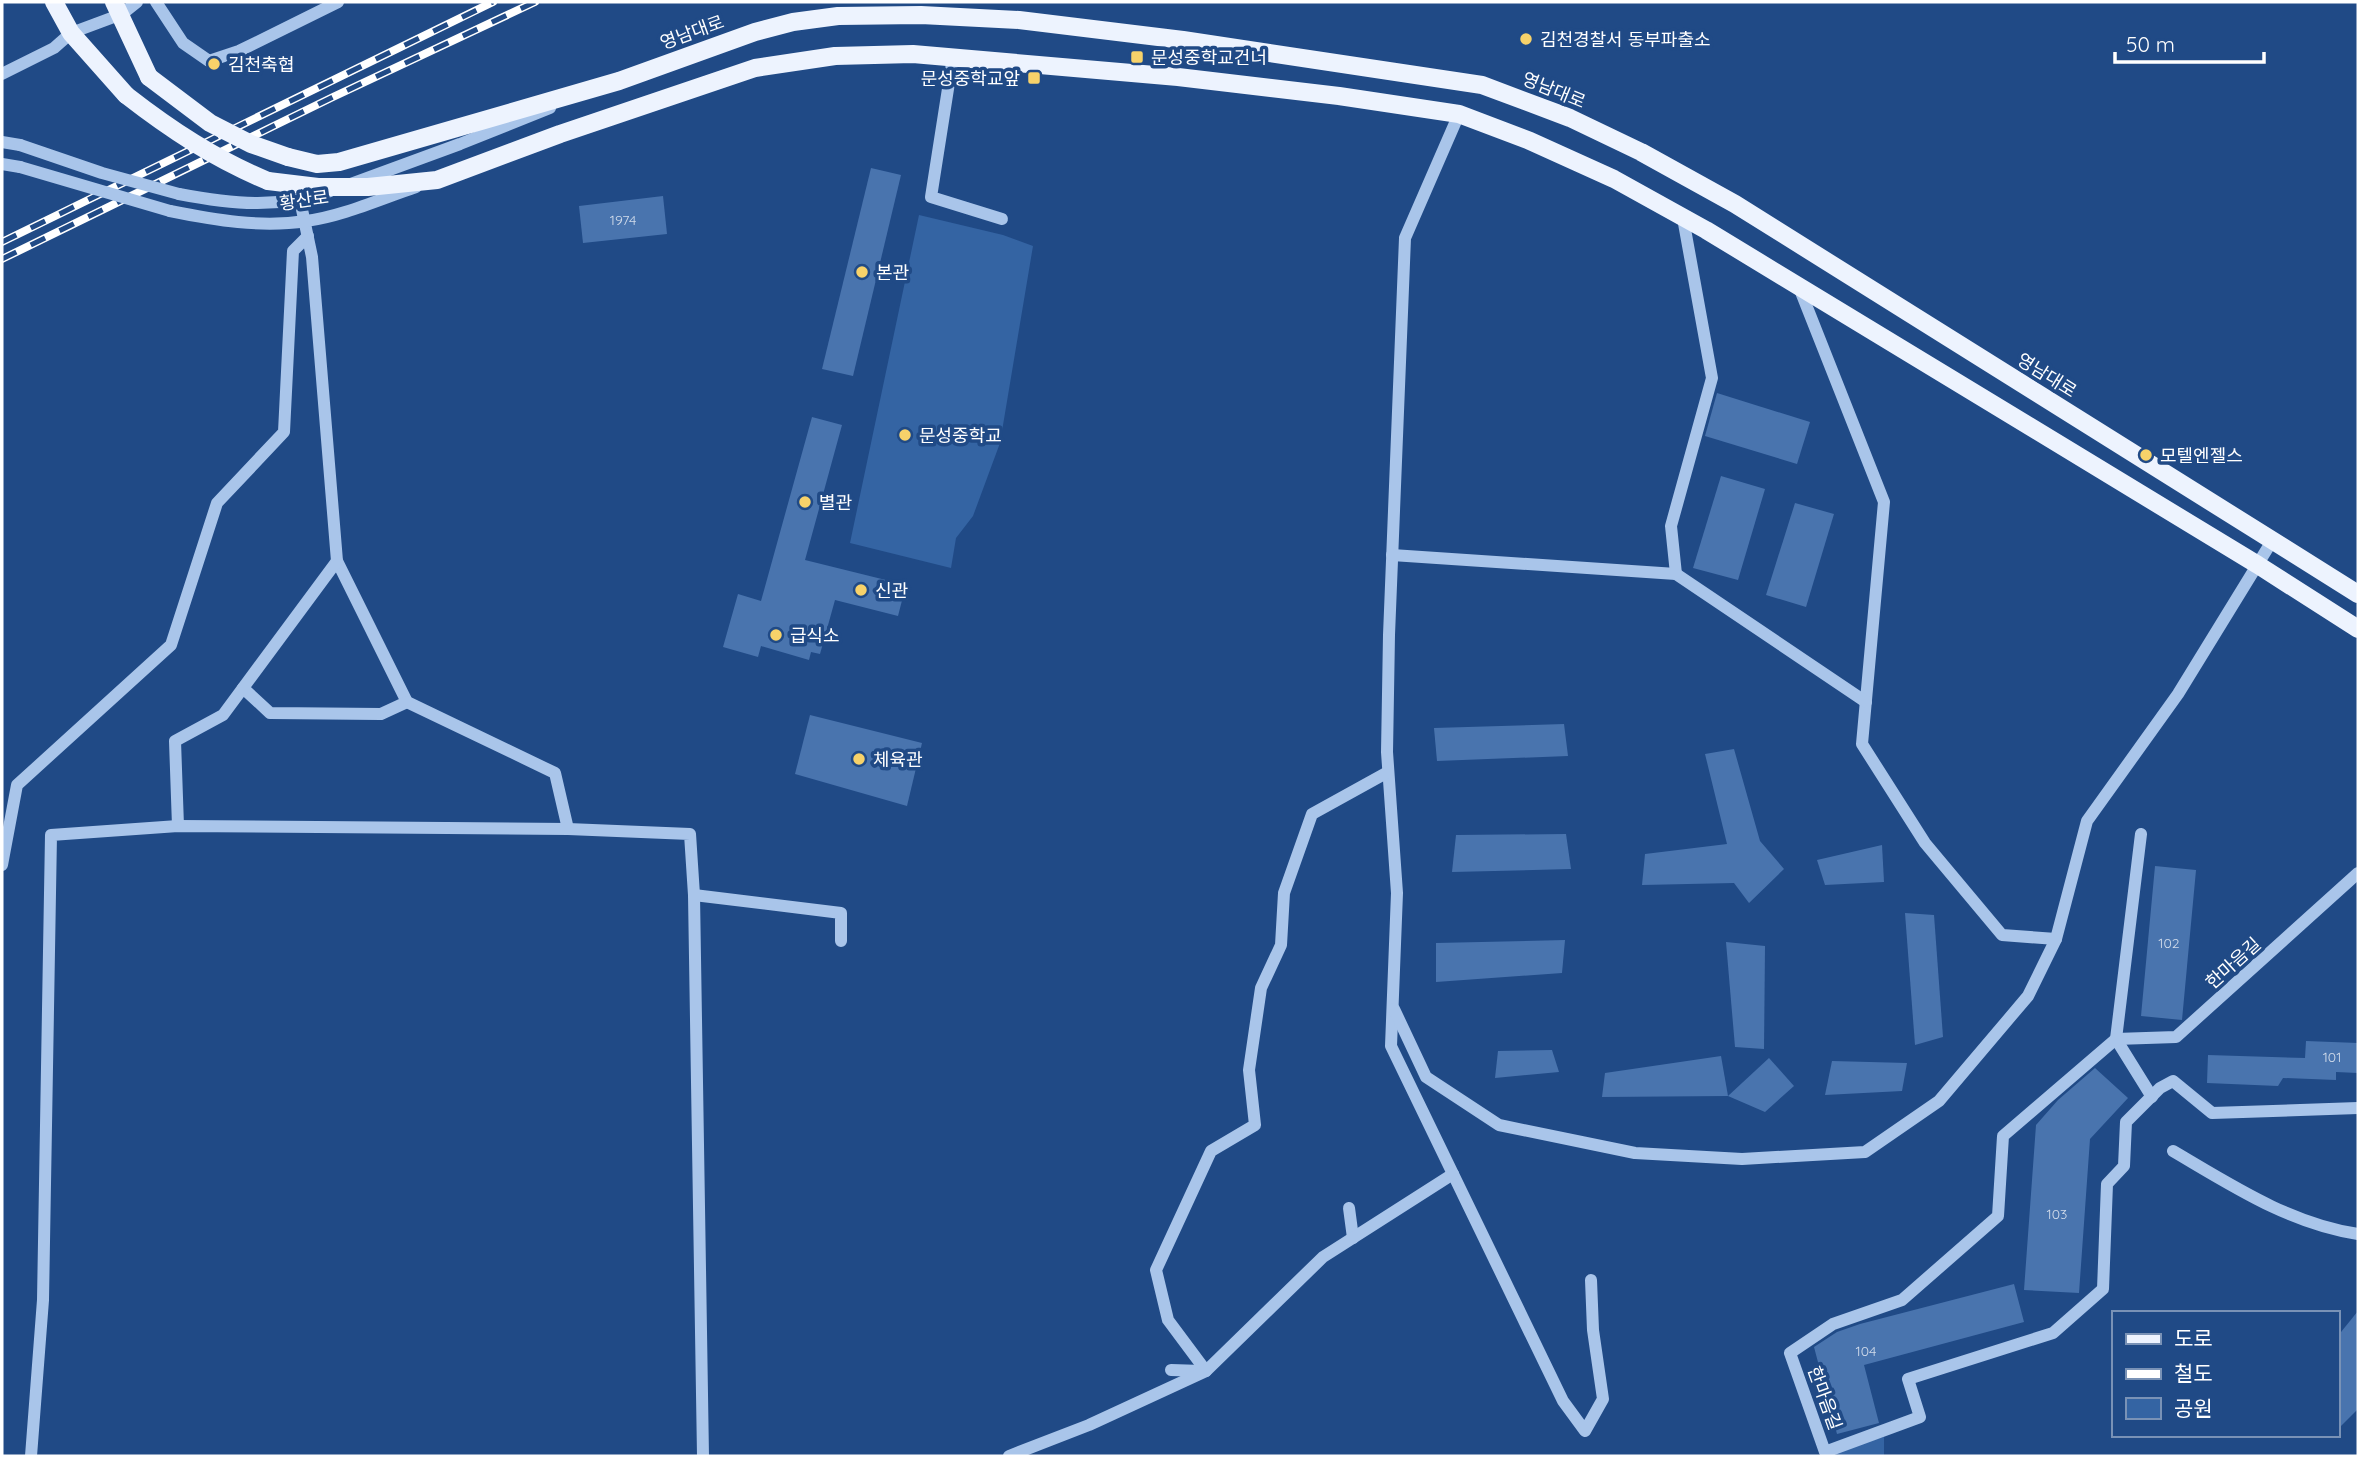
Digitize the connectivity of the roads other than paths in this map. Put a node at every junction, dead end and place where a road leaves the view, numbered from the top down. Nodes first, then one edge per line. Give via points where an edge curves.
1 (54, 2) edge
2 (137, 2) edge
3 (156, 2) edge
4 (338, 2) edge
5 (118, 8) edge
6 (71, 33) junction
7 (953, 57) junction
8 (2, 74) edge
9 (619, 81) junction
10 (1459, 114) junction
11 (2, 142) edge
12 (2, 164) edge
13 (438, 180) junction
14 (344, 186) junction
15 (300, 200) junction
16 (1683, 218) junction
17 (1002, 219) dead end
18 (305, 221) junction
19 (308, 236) junction
20 (1799, 287) junction
21 (2272, 541) junction
22 (1392, 555) junction
23 (337, 561) junction
24 (2258, 565) junction
25 (1676, 574) junction
26 (2358, 594) edge
27 (2358, 629) edge
28 (243, 688) junction
29 (407, 702) junction
30 (1866, 702) junction
31 (1388, 772) junction
32 (178, 826) junction
33 (568, 829) junction
34 (2141, 834) dead end
35 (2, 865) edge
36 (2358, 873) edge
37 (694, 895) junction
38 (2056, 939) junction
39 (841, 941) dead end
40 (1392, 1005) junction
41 (2116, 1039) junction
42 (2152, 1097) junction
43 (2358, 1108) edge
44 (2173, 1151) dead end
45 (1453, 1174) junction
46 (1349, 1208) dead end
47 (2358, 1234) edge
48 (1353, 1238) junction
49 (1591, 1280) dead end
50 (1171, 1370) dead end
51 (1206, 1371) junction
52 (31, 1456) edge
53 (703, 1456) edge
54 (1010, 1456) edge

1 - 6 main road
2 - 5 street
3 - 4 street via 183,43 209,61
5 - 6 street
5 - 9 main road, 영남대로, bridge via 149,77 210,123 251,144 317,164 339,162
6 - 8 street via 54,48
6 - 14 main road, 영남대로, bridge via 126,95 206,152 268,181
7 - 10 main road, 영남대로 via 1178,77
7 - 13 main road, 영남대로 via 835,56 755,68
7 - 17 street via 932,197
9 - 14 street, 영남대로
9 - 21 main road, 영남대로 via 793,22 838,16 921,16 1019,20 1182,40 1482,85 1618,140 1735,204
10 - 16 main road, 영남대로 via 1614,179
10 - 22 street via 1405,238
11 - 15 street, 황산로, bridge via 179,194 226,203
12 - 18 street, 황산로, bridge via 219,221
13 - 14 main road, 영남대로
13 - 18 street, 황산로
14 - 15 street, 황산로
15 - 18 street
16 - 20 main road, 영남대로
16 - 25 street via 1712,378 1671,526
18 - 19 street
19 - 23 street
19 - 35 street via 293,251 284,432 217,503 171,645 17,785
20 - 24 main road, 영남대로
20 - 30 street via 1884,502
21 - 24 street
21 - 26 main road, 영남대로
22 - 25 street
22 - 31 street
23 - 28 street
23 - 29 street
24 - 27 main road, 영남대로
24 - 38 street via 2178,694 2087,821
25 - 30 street
28 - 29 street via 270,713 381,714
28 - 32 street via 223,715 175,741
29 - 33 street via 555,773
30 - 38 street via 1863,744 1925,843 2002,935
31 - 40 street via 1397,893
31 - 51 street via 1312,814 1284,893 1282,945 1261,988 1249,1070 1255,1125 1211,1151 1156,1270 1168,1320
32 - 33 street
32 - 52 street via 51,835 43,1300
33 - 37 street via 690,834
34 - 41 street
36 - 41 street, 한마음길 via 2176,1037
37 - 39 street via 841,913
37 - 53 street
38 - 40 street via 2028,996 1939,1101 1865,1152 1742,1159 1635,1153 1499,1125 1426,1077
40 - 45 street via 1391,1046
41 - 42 street
41 - 42 street, 한마음길 via 2003,1136 1998,1216 1902,1300 1833,1324 1790,1353 1825,1452 1920,1418 1908,1379 2053,1333 2103,1289 2107,1184 2124,1166 2126,1122
42 - 43 street, 한마음길 via 2173,1081 2212,1113
44 - 47 street via 2269,1207 2333,1231
45 - 48 street
45 - 49 street via 1563,1401 1585,1431 1603,1399
46 - 48 street
48 - 51 street via 1323,1257
50 - 51 street
51 - 54 street

